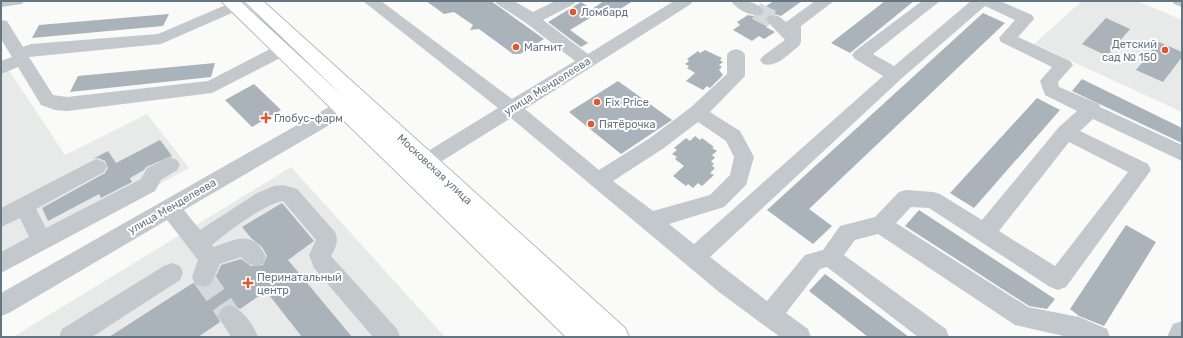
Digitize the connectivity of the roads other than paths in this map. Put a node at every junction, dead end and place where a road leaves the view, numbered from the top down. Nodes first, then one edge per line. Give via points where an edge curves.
1 (16, 1) edge
2 (371, 1) edge
3 (503, 1) edge
4 (568, 1) edge
5 (685, 1) edge
6 (739, 1) edge
7 (826, 1) edge
8 (932, 1) edge
9 (981, 1) edge
10 (987, 1) edge
11 (1, 2) edge
12 (239, 3) edge
13 (756, 11) tunnel mouth
14 (532, 19) junction
15 (774, 20) tunnel mouth
16 (1, 25) edge
17 (793, 37) junction
18 (282, 50) junction
19 (736, 55) dead end
20 (21, 57) junction
21 (769, 60) dead end
22 (587, 62) junction
23 (1, 68) edge
24 (894, 75) junction
25 (351, 103) junction
26 (511, 108) junction
27 (1092, 109) junction
28 (697, 113) junction
29 (1066, 132) junction
30 (1182, 154) edge
31 (170, 165) dead end
32 (418, 166) junction
33 (97, 167) dead end
34 (598, 181) junction
35 (717, 201) junction
36 (24, 206) junction
37 (170, 207) junction
38 (1, 218) edge
39 (738, 219) junction
40 (650, 221) junction
41 (881, 225) junction
42 (985, 233) junction
43 (42, 240) junction
44 (255, 257) dead end
45 (830, 257) junction
46 (694, 258) junction
47 (203, 260) junction
48 (1, 263) edge
49 (172, 273) dead end
50 (1, 304) edge
51 (770, 315) junction
52 (230, 316) tunnel mouth
53 (1182, 332) edge
54 (71, 337) edge
55 (246, 337) edge
56 (388, 337) edge
57 (585, 337) edge
58 (616, 337) edge
59 (799, 337) edge
60 (937, 337) edge
61 (1098, 337) edge
62 (1179, 337) edge

1 - 11 street
2 - 26 street
3 - 14 street
4 - 14 street
5 - 22 street, улица Менделеева
6 - 13 street
7 - 17 street via 793,24
8 - 24 street via 861,55
9 - 24 street
10 - 27 street via 1026,19 1007,38 1064,65 1049,81 1051,91
12 - 18 main road, Московская улица
12 - 20 street via 161,39 31,50
12 - 25 main road, Московская улица
14 - 22 street
15 - 17 street
16 - 20 street
17 - 21 street via 793,42
18 - 20 street via 212,87 67,104 47,100
18 - 25 main road, Московская улица
19 - 28 street via 736,76
20 - 23 street
22 - 26 street, улица Менделеева
24 - 39 street
25 - 32 main road, Московская улица
25 - 37 street, улица Менделеева
26 - 32 street, улица Менделеева
26 - 34 street
27 - 29 street
27 - 30 street
28 - 34 street via 657,144
28 - 35 street via 733,136 744,156 739,179
29 - 42 street
29 - 42 street via 1141,170 1058,280
31 - 43 street via 154,174 148,185
32 - 57 main road, Московская улица
32 - 58 main road, Московская улица
33 - 36 street
34 - 40 street
35 - 39 street
35 - 40 street
36 - 38 street
36 - 43 street
37 - 47 street
37 - 50 street, улица Менделеева
39 - 46 street
40 - 46 street
41 - 42 street via 906,198 933,200
41 - 45 street via 848,232
41 - 61 street via 1023,317 1080,328
43 - 48 street
44 - 47 street via 248,249 242,247
45 - 51 street via 813,262
45 - 60 street
46 - 51 street
47 - 56 street via 216,229 274,194 290,195 327,238 320,255 322,261
49 - 54 street
51 - 59 street
52 - 55 street
53 - 62 street

